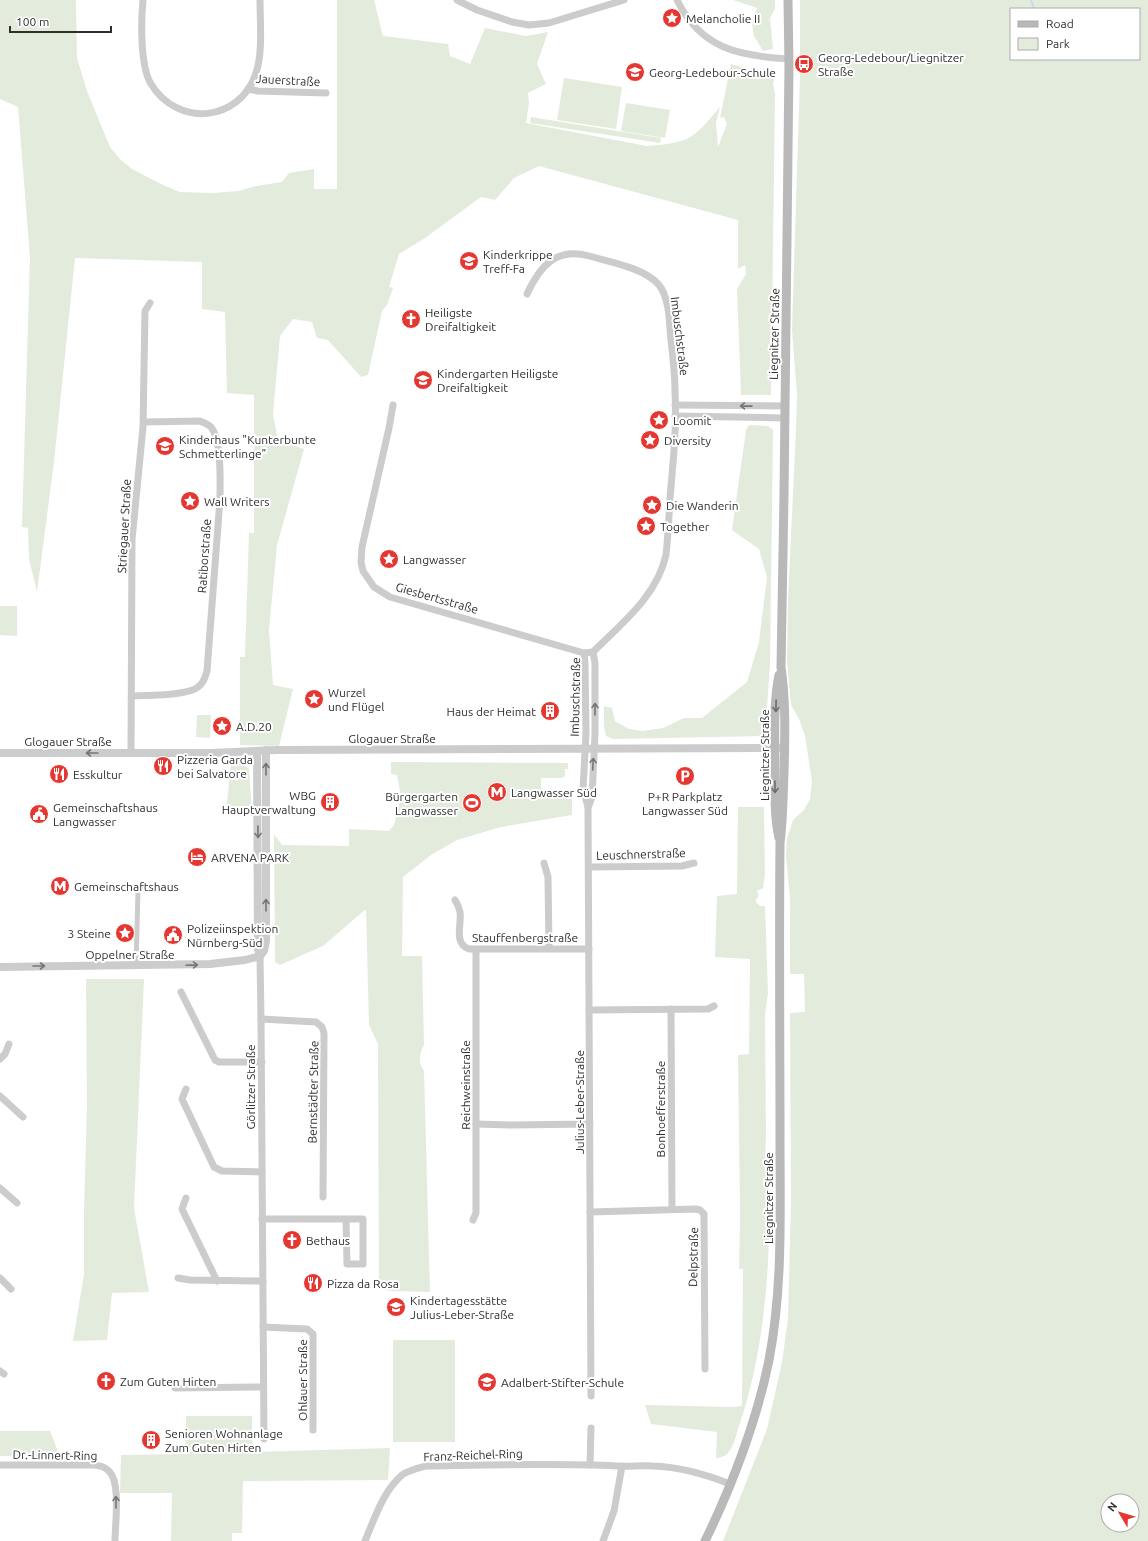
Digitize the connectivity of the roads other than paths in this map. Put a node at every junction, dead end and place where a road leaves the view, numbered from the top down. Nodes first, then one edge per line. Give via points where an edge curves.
1 (143, 0) edge
2 (260, 0) edge
3 (457, 0) edge
4 (624, 0) edge
5 (677, 0) edge
6 (788, 0) edge
7 (789, 59) junction
8 (248, 89) junction
9 (326, 93) dead end
10 (527, 294) dead end
11 (150, 303) dead end
12 (393, 405) dead end
13 (675, 405) junction
14 (785, 406) junction
15 (676, 416) junction
16 (785, 418) junction
17 (144, 422) junction
18 (593, 652) junction
19 (584, 653) junction
20 (133, 696) junction
21 (585, 748) junction
22 (594, 748) junction
23 (780, 748) junction
24 (266, 750) junction
25 (257, 751) junction
26 (131, 753) junction
27 (0, 754) edge
28 (588, 808) junction
29 (544, 862) dead end
30 (694, 863) dead end
31 (589, 867) junction
32 (138, 890) dead end
33 (455, 900) dead end
34 (548, 948) junction
35 (589, 949) junction
36 (476, 950) junction
37 (260, 956) junction
38 (136, 966) junction
39 (0, 967) edge
40 (182, 992) dead end
41 (714, 1006) dead end
42 (670, 1009) junction
43 (589, 1010) junction
44 (261, 1019) junction
45 (9, 1044) dead end
46 (0, 1059) edge
47 (262, 1062) junction
48 (186, 1089) dead end
49 (0, 1096) edge
50 (23, 1117) dead end
51 (476, 1124) junction
52 (590, 1124) junction
53 (262, 1172) junction
54 (0, 1188) edge
55 (323, 1197) dead end
56 (186, 1198) dead end
57 (17, 1203) dead end
58 (672, 1209) junction
59 (590, 1212) junction
60 (262, 1219) junction
61 (346, 1219) junction
62 (473, 1220) dead end
63 (0, 1278) edge
64 (178, 1278) dead end
65 (217, 1280) junction
66 (263, 1281) junction
67 (11, 1289) dead end
68 (263, 1327) junction
69 (705, 1368) dead end
70 (263, 1387) junction
71 (175, 1388) dead end
72 (591, 1396) dead end
73 (590, 1428) dead end
74 (313, 1430) dead end
75 (264, 1439) dead end
76 (0, 1465) edge
77 (590, 1465) junction
78 (622, 1466) junction
79 (730, 1484) junction
80 (115, 1541) edge
81 (365, 1541) edge
82 (603, 1541) edge
83 (705, 1541) edge

1 - 8 street, Jauerstraße via 142,40 145,69 160,96 185,112 211,114 237,101
2 - 8 street, Jauerstraße via 259,57 256,72
3 - 4 street via 477,10 529,25 549,23
5 - 7 street via 697,30 717,45 748,56
6 - 7 main road, Liegnitzer Straße
7 - 14 main road, Liegnitzer Straße
8 - 9 street, Jauerstraße
10 - 13 street, Imbuschstraße via 536,276 553,259 574,253 639,271 654,280 663,292 668,310
11 - 17 street, Striegauer Straße via 145,311
12 - 19 street, Giesbertsstraße via 362,546 363,571 368,580 390,597
14 -> 13 street
13 - 15 street, Imbuschstraße
14 - 16 main road, Liegnitzer Straße
15 - 16 street
15 - 18 street, Imbuschstraße via 664,566 647,597
16 - 23 main road, Liegnitzer Straße via 781,667 776,690
17 - 20 street, Striegauer Straße via 132,540
17 - 20 street, Ratiborstraße via 200,421 211,428 217,443 220,499 207,671 204,680 198,688 186,693
18 - 19 street, Imbuschstraße
22 -> 18 street, Imbuschstraße
19 - 21 street, Imbuschstraße
20 - 26 street, Striegauer Straße
21 - 22 street, Glogauer Straße
21 - 24 street, Glogauer Straße
21 - 28 street, Julius-Leber-Straße via 583,789
22 - 23 street, Glogauer Straße
28 -> 22 street, Julius-Leber-Straße via 592,797
23 - 79 main road, Liegnitzer Straße via 775,814 780,843 778,1292 765,1377 752,1425
24 - 25 street, Glogauer Straße
37 -> 24 street, Görlitzer Straße via 266,941
25 - 26 street, Glogauer Straße
25 -> 37 street, Görlitzer Straße
26 -> 27 street, Glogauer Straße
28 - 31 street, Julius-Leber-Straße
29 - 34 street via 548,877
30 - 31 street, Leuschnerstraße via 682,866
31 - 35 street, Julius-Leber-Straße
32 - 38 street
33 - 36 street, Stauffenbergstraße via 460,911 460,942 463,947
34 - 35 street, Stauffenbergstraße
34 - 36 street, Stauffenbergstraße
35 - 43 street, Julius-Leber-Straße
36 - 51 street, Reichweinstraße
38 -> 37 street, Oppelner Straße via 210,964
37 - 44 street, Görlitzer Straße
39 -> 38 street, Oppelner Straße
40 - 47 street via 215,1060
41 - 42 street via 708,1009
42 - 43 street
42 - 58 street, Bonhoefferstraße
43 - 52 street, Julius-Leber-Straße
44 - 47 street, Görlitzer Straße
44 - 55 street, Bernstädter Straße via 316,1022 322,1027
45 - 46 street
47 - 53 street, Görlitzer Straße
48 - 53 street via 182,1099 214,1167 222,1171
49 - 50 street
51 - 52 street
51 - 62 street, Reichweinstraße via 476,1213
52 - 59 street, Julius-Leber-Straße
53 - 60 street, Görlitzer Straße
54 - 57 street
56 - 65 street via 182,1209
58 - 59 street, Delpstraße
58 - 69 street, Delpstraße via 696,1209 704,1214
59 - 72 street, Julius-Leber-Straße
60 - 61 street
60 - 66 street, Görlitzer Straße
61 - 61 street via 363,1219 363,1264 347,1264
63 - 67 street
64 - 65 street
65 - 66 street
66 - 68 street, Görlitzer Straße
68 - 70 street, Görlitzer Straße
68 - 74 street, Ohlauer Straße via 307,1328 313,1334
70 - 71 street
70 - 75 street, Görlitzer Straße
73 - 77 street
80 -> 76 street, Dr.-Linnert-Ring via 115,1480 102,1466
77 - 78 street, Franz-Reichel-Ring
77 - 81 street, Franz-Reichel-Ring via 418,1468 402,1476 388,1493
78 - 79 street, Franz-Reichel-Ring via 670,1467
78 - 82 street via 614,1511
79 - 83 main road, Liegnitzer Straße

